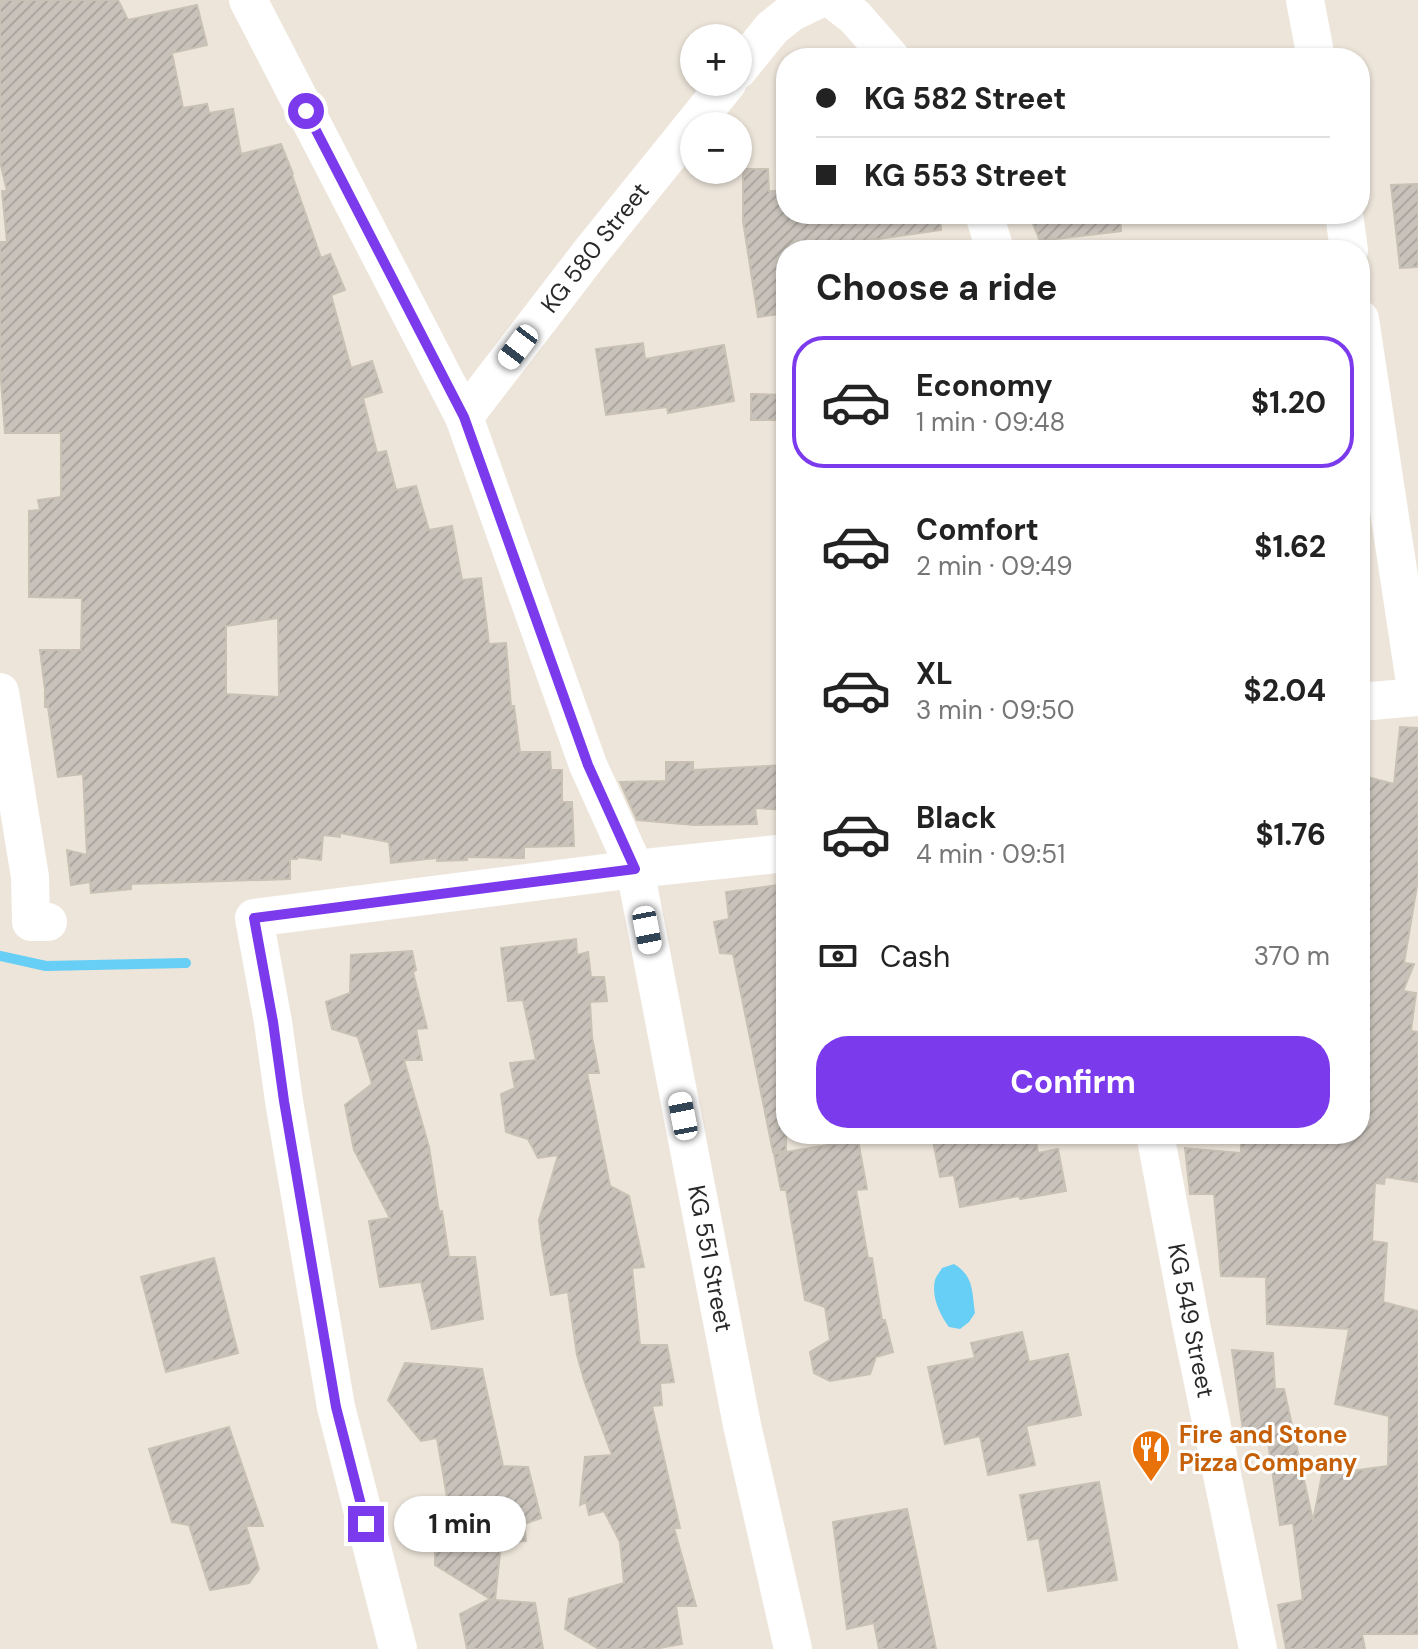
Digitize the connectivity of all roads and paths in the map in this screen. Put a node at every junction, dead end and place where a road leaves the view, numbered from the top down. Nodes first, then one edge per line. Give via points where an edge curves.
1 (248, 0) edge
2 (817, 0) edge
3 (833, 0) edge
4 (1305, 0) edge
5 (882, 48) edge
6 (1314, 48) edge
7 (752, 53) edge
8 (717, 96) edge
9 (1370, 384) edge
10 (464, 417) junction
11 (0, 692) edge
12 (1418, 696) edge
13 (1370, 701) edge
14 (776, 854) edge
15 (635, 869) junction
16 (48, 922) dead end
17 (1157, 1144) edge
18 (398, 1649) edge
19 (793, 1649) edge
20 (1258, 1649) edge

1 - 10 street, KG 551 Street
2 - 7 street via 772,28
3 - 5 street
4 - 6 street
8 - 10 street, KG 580 Street
9 - 12 street
10 - 15 street, KG 551 Street via 588,765
11 - 16 street via 30,877 31,922
12 - 13 street
14 - 15 street
15 - 18 street via 254,918 336,1407
15 - 19 street, KG 551 Street via 742,1425
17 - 20 street, KG 549 Street

